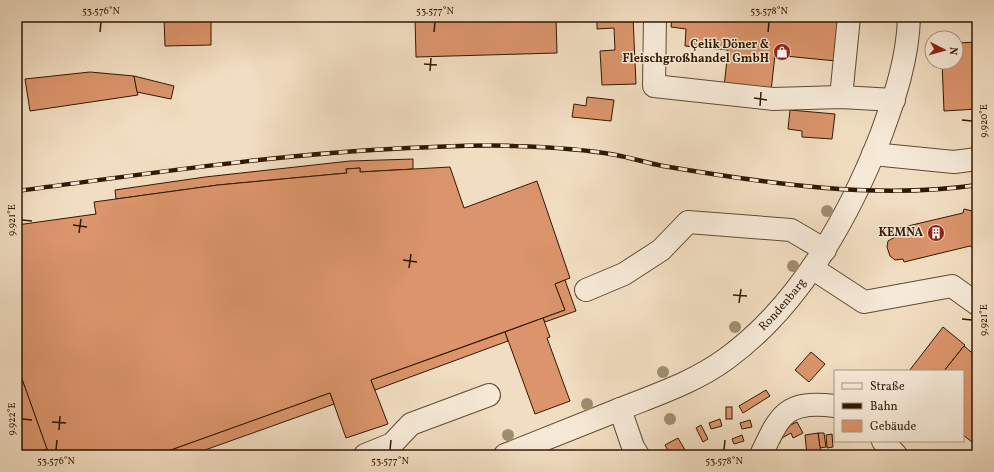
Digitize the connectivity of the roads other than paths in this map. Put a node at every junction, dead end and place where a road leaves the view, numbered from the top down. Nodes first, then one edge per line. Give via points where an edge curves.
1 (655, 17) edge
2 (849, 17) edge
3 (909, 17) edge
4 (842, 97) junction
5 (894, 100) junction
6 (873, 154) junction
7 (977, 159) edge
8 (825, 250) junction
9 (812, 268) junction
10 (586, 290) dead end
11 (977, 304) edge
12 (489, 395) dead end
13 (834, 406) edge
14 (620, 409) junction
15 (884, 442) edge
16 (635, 452) edge
17 (370, 454) edge
18 (505, 455) edge
19 (761, 455) edge
20 (896, 455) edge

1 - 4 street via 654,86 773,99
2 - 4 street
3 - 5 street, Rondenbarg via 904,63
4 - 5 street
5 - 6 street, Rondenbarg
6 - 7 street via 954,162
6 - 8 street, Rondenbarg via 858,190
8 - 9 street, Rondenbarg
8 - 10 street via 791,230 688,222 661,250 624,274
9 - 11 street via 864,302 952,286
9 - 14 street, Rondenbarg via 766,324 726,359 678,387
12 - 17 street via 411,424 392,444
13 - 19 street via 807,405 789,410 774,426
14 - 16 street
14 - 18 street, Rondenbarg
15 - 20 street

